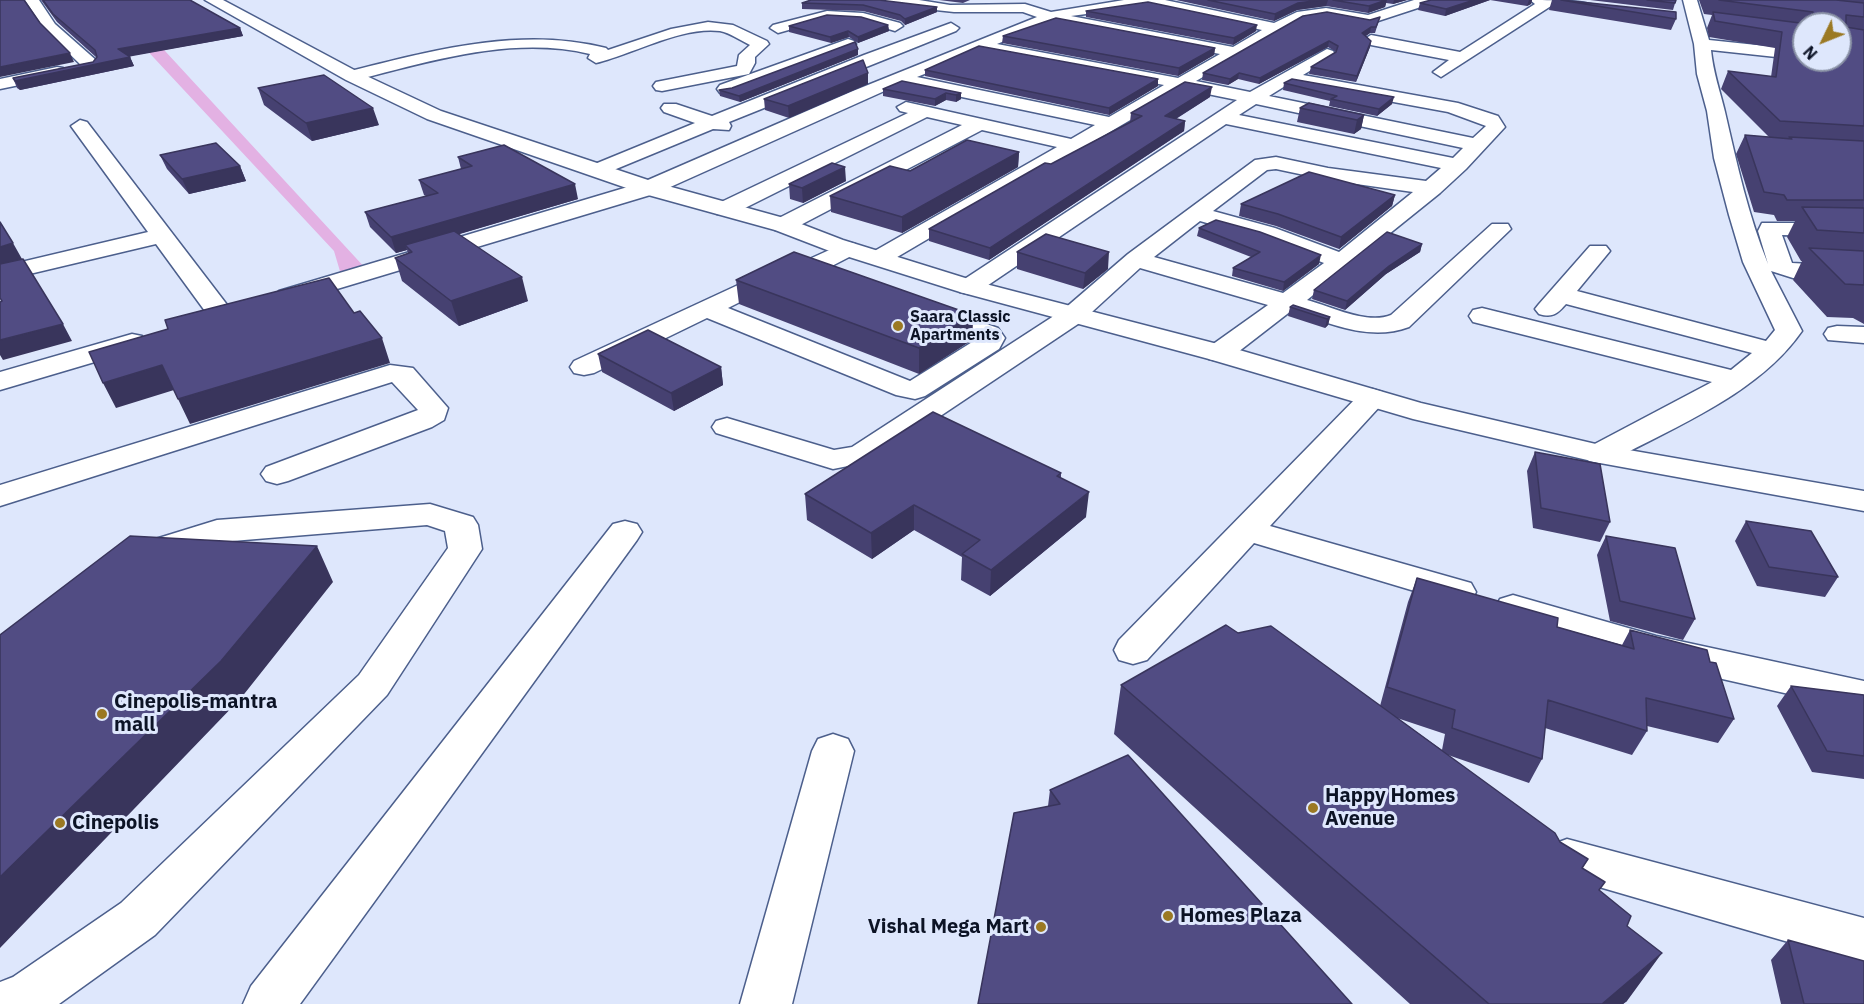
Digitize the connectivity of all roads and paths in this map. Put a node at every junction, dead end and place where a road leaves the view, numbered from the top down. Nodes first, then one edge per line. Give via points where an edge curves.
1 (34, 0) edge
2 (212, 0) edge
3 (880, 0) edge
4 (1357, 0) edge
5 (1428, 0) edge
6 (1154, 1) edge
7 (1545, 1) edge
8 (1023, 4) edge
9 (946, 5) edge
10 (1076, 5) edge
11 (1283, 5) edge
12 (1616, 11) edge
13 (1322, 12) junction
14 (863, 17) junction
15 (1050, 17) junction
16 (1697, 22) edge
17 (914, 23) junction
18 (778, 28) dead end
19 (1015, 29) junction
20 (1274, 29) junction
21 (818, 34) edge
22 (973, 35) junction
23 (1047, 35) edge
24 (1301, 36) edge
25 (1428, 36) dead end
26 (1371, 40) edge
27 (1410, 49) junction
28 (832, 50) junction
29 (1792, 51) edge
30 (1236, 52) junction
31 (1327, 54) edge
32 (1460, 57) junction
33 (870, 58) junction
34 (946, 60) junction
35 (1395, 60) dead end
36 (1190, 62) edge
37 (981, 67) edge
38 (1212, 67) junction
39 (922, 70) junction
40 (1441, 72) dead end
41 (352, 76) junction
42 (1288, 78) junction
43 (900, 79) junction
44 (2, 83) edge
45 (1184, 84) junction
46 (662, 86) dead end
47 (726, 89) edge
48 (859, 95) junction
49 (1128, 96) edge
50 (1253, 98) junction
51 (1151, 101) junction
52 (670, 108) dead end
53 (926, 111) junction
54 (1224, 118) junction
55 (712, 123) junction
56 (1112, 123) junction
57 (979, 124) junction
58 (80, 126) dead end
59 (765, 137) junction
60 (1074, 145) junction
61 (1478, 145) junction
62 (1459, 165) junction
63 (597, 170) junction
64 (649, 188) junction
65 (1431, 188) junction
66 (725, 209) junction
67 (1195, 213) junction
68 (783, 225) junction
69 (1500, 229) dead end
70 (1864, 230) edge
71 (162, 236) junction
72 (841, 247) junction
73 (1598, 251) dead end
74 (879, 258) junction
75 (1136, 259) junction
76 (1342, 261) junction
77 (0, 274) edge
78 (1864, 274) edge
79 (969, 287) junction
80 (860, 289) edge
81 (1562, 295) junction
82 (1287, 302) junction
83 (903, 304) edge
84 (706, 308) junction
85 (1072, 316) junction
86 (1482, 316) dead end
87 (1530, 328) junction
88 (1837, 334) dead end
89 (156, 335) edge
90 (1864, 335) edge
91 (1774, 351) junction
92 (1219, 353) junction
93 (584, 367) dead end
94 (1737, 380) junction
95 (0, 381) edge
96 (1372, 398) junction
97 (727, 427) dead end
98 (1600, 454) junction
99 (277, 474) dead end
100 (0, 496) edge
101 (1864, 501) edge
102 (1247, 530) junction
103 (625, 532) dead end
104 (122, 561) edge
105 (1132, 650) dead end
106 (1864, 696) edge
107 (833, 751) dead end
108 (1568, 859) edge
109 (1864, 941) edge
110 (9, 1004) edge
111 (269, 1004) edge
112 (766, 1004) edge

1 - 44 street via 50,27 91,65
2 - 41 street
3 - 9 street
4 - 13 street
5 - 13 street via 1369,20
6 - 10 street
6 - 20 street
7 - 12 street
7 - 32 street
8 - 9 street
8 - 15 street
9 - 17 street
10 - 15 street
11 - 13 street
13 - 20 street via 1297,16
14 - 17 street
14 - 18 street via 821,15
14 - 21 street
15 - 19 street
15 - 30 street
16 - 29 street
16 - 91 street via 1705,74 1734,145 1755,262 1789,332
17 - 22 street
17 - 28 street
19 - 22 street
19 - 23 street
20 - 24 street
20 - 30 street
22 - 33 street
22 - 34 street
22 - 45 street
25 - 27 street
26 - 27 street
27 - 32 street
27 - 35 street
28 - 33 street
28 - 47 street
30 - 38 street
31 - 42 street
32 - 40 street
33 - 39 street
33 - 55 street
34 - 37 street
34 - 39 street
36 - 38 street
38 - 45 street
39 - 43 street
41 - 46 street via 437,55 554,41 600,51 596,58 613,56 710,26 724,27 761,44 747,55 743,70
41 - 63 street via 434,115
42 - 50 street
42 - 61 street via 1479,115 1496,127
43 - 48 street
43 - 56 street
45 - 50 street
45 - 51 street
48 - 53 street
48 - 59 street
49 - 51 street
50 - 54 street
50 - 61 street
51 - 56 street
52 - 55 street
53 - 57 street
53 - 66 street
54 - 62 street
54 - 79 street
55 - 59 street
55 - 63 street
56 - 60 street
57 - 60 street
57 - 68 street
58 - 71 street
59 - 64 street
60 - 74 street
61 - 62 street
62 - 65 street
63 - 64 street
64 - 66 street
64 - 71 street via 232,313
65 - 67 street via 1262,164
65 - 76 street
66 - 68 street
67 - 75 street
67 - 76 street via 1267,233
68 - 72 street
69 - 82 street via 1400,321 1387,326 1367,325
70 - 78 street via 1769,231 1781,267
71 - 77 street
72 - 74 street
72 - 80 street via 812,270
72 - 84 street
73 - 81 street
74 - 79 street
75 - 82 street
75 - 85 street
76 - 82 street
79 - 85 street
81 - 87 street
81 - 91 street
82 - 92 street
83 - 84 street via 989,333 992,338 921,388 906,389
84 - 93 street
85 - 92 street
85 - 97 street via 851,458 832,460
86 - 87 street
87 - 94 street
88 - 90 street
89 - 95 street
91 - 94 street
92 - 96 street
94 - 98 street
96 - 98 street
96 - 102 street
98 - 101 street
99 - 100 street via 421,421 433,414 433,408 403,375 390,374
102 - 105 street
102 - 106 street via 1656,650
103 - 111 street
104 - 110 street via 217,531 430,514 461,525 465,549 373,685 214,844 138,919 31,994
107 - 112 street
108 - 109 street

